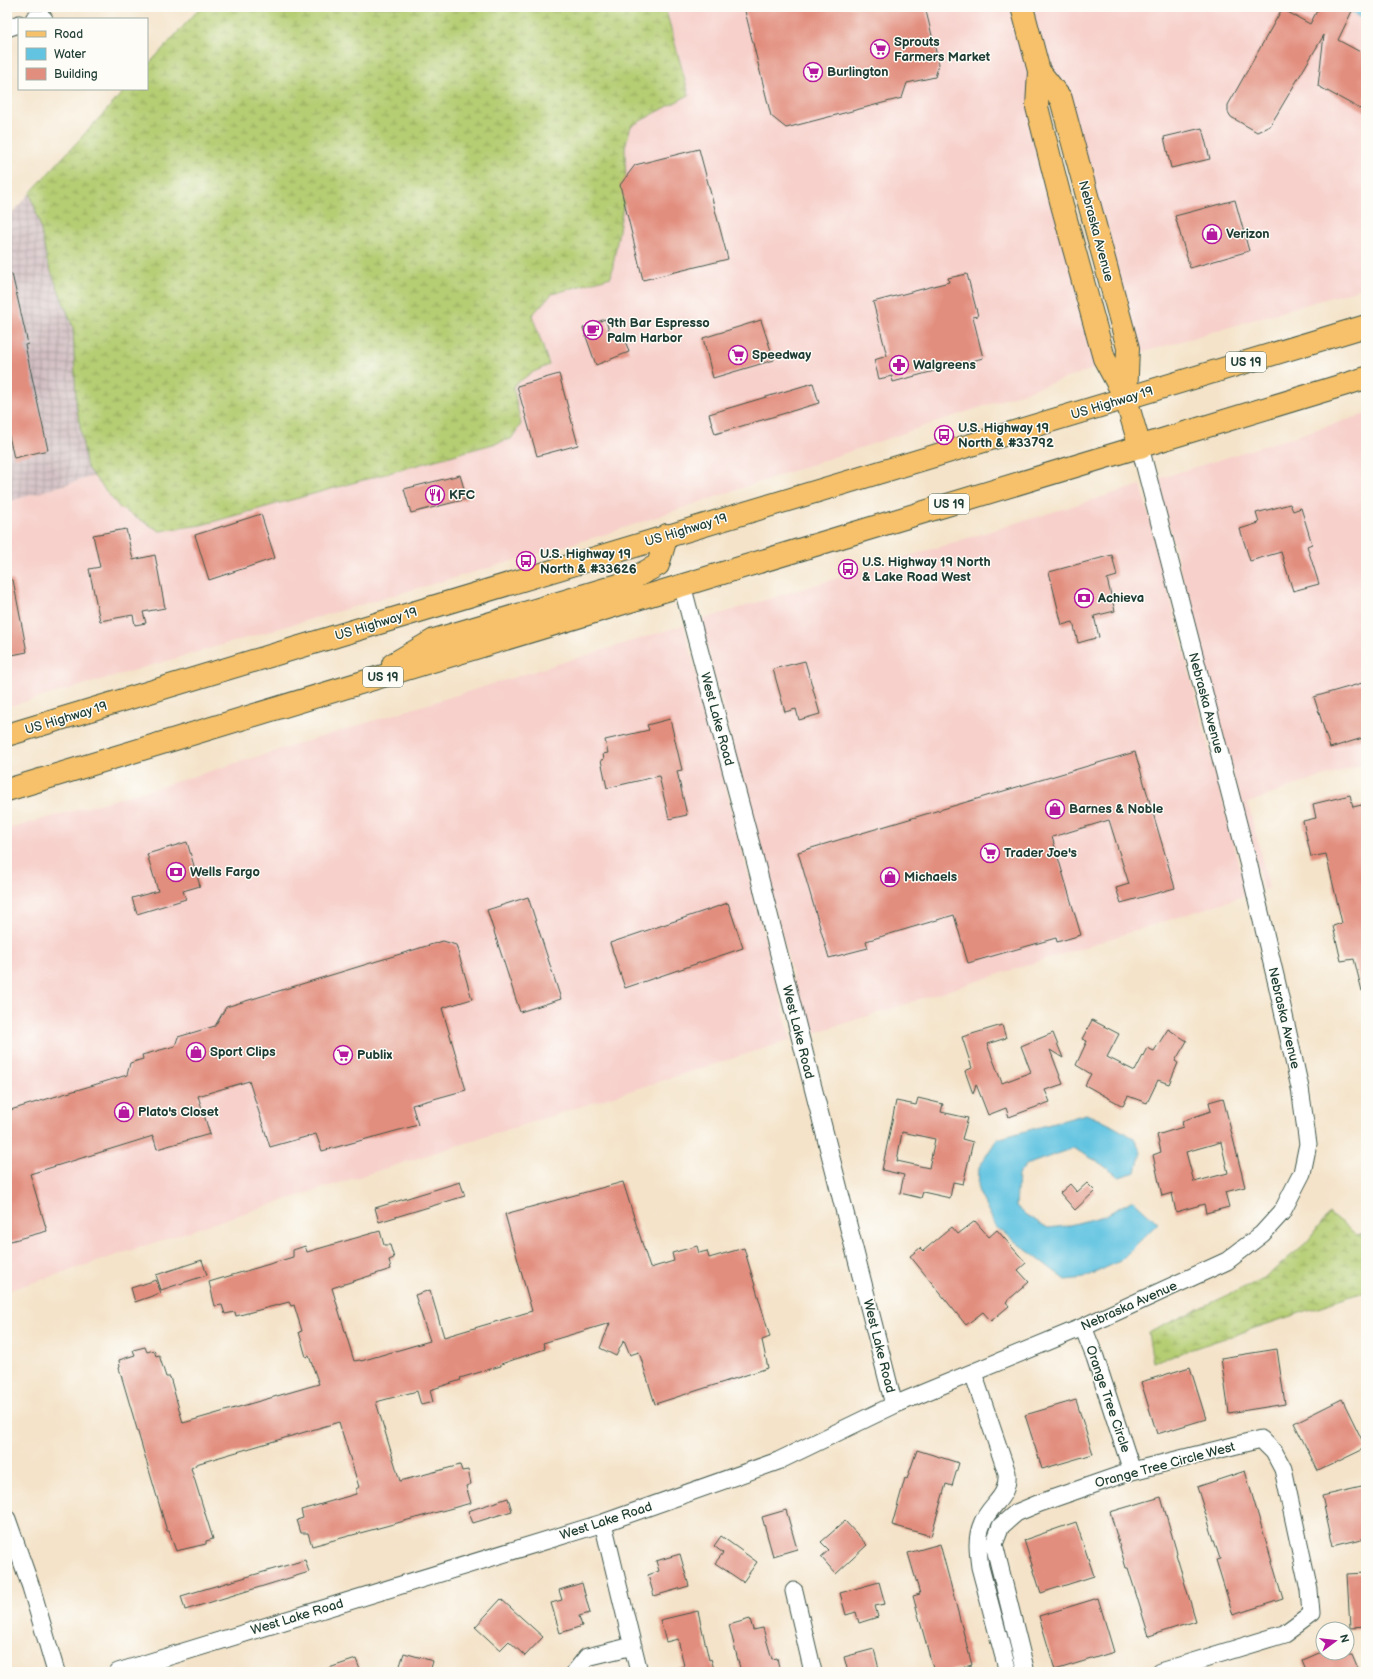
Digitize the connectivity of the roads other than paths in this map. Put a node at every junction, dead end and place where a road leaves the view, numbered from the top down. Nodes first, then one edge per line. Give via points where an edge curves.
1 (1022, 7) edge
2 (18, 24) edge
3 (7, 28) edge
4 (1366, 326) edge
5 (1366, 378) edge
6 (1126, 399) junction
7 (1140, 447) junction
8 (667, 535) junction
9 (682, 585) junction
10 (363, 682) junction
11 (7, 735) edge
12 (7, 790) edge
13 (1083, 1327) junction
14 (973, 1373) junction
15 (894, 1405) junction
16 (1132, 1471) junction
17 (7, 1519) edge
18 (603, 1523) junction
19 (794, 1591) dead end
20 (632, 1646) junction
21 (56, 1672) edge
22 (118, 1672) edge
23 (574, 1672) edge
24 (639, 1672) edge
25 (813, 1672) edge
26 (1008, 1672) edge
27 (1026, 1672) edge
28 (1160, 1672) edge

1 - 6 main road, Nebraska Avenue via 1039,71 1061,99 1128,348
2 - 3 street
4 - 6 main road, US Highway 19 / US 19
5 - 7 main road, US 19
6 - 7 main road, Nebraska Avenue
6 - 8 main road, US Highway 19 / US 19
7 - 9 main road, US 19
7 - 13 street, Nebraska Avenue via 1274,969 1300,1088 1308,1144 1302,1173 1293,1191 1282,1212 1262,1234 1227,1261
8 - 10 main road via 658,565 622,584 434,640
8 - 11 main road, US Highway 19 / US 19
9 - 10 main road, US 19
9 - 15 street, West Lake Road
10 - 12 main road, US 19
13 - 14 street, Nebraska Avenue
13 - 16 street, Orange Tree Circle
14 - 15 street, Nebraska Avenue
14 - 26 street via 1007,1473 1008,1483 1004,1494 988,1512 982,1524 978,1537 978,1551
15 - 18 street, West Lake Road via 778,1461
16 - 27 street, Orange Tree Circle West via 1016,1513 1001,1526 994,1544
16 - 28 street, Orange Tree Circle West via 1261,1439 1274,1452 1283,1469 1309,1590 1311,1614 1284,1634
17 - 21 street via 31,1586
18 - 20 street
18 - 22 street, West Lake Road
19 - 25 street
20 - 23 street via 587,1657
20 - 24 street

